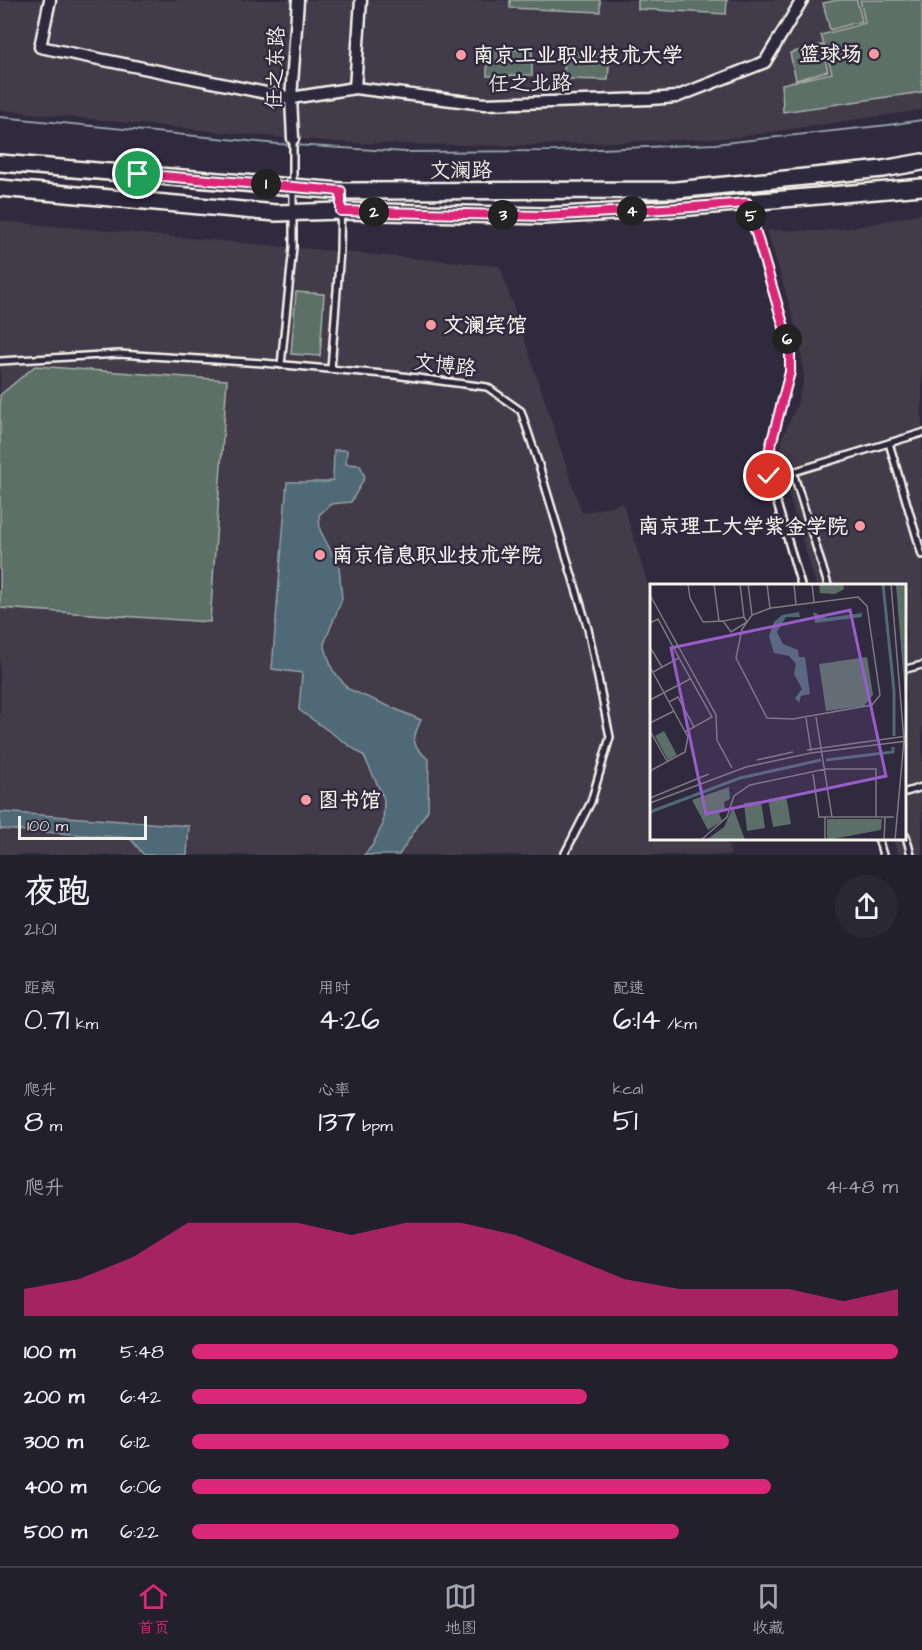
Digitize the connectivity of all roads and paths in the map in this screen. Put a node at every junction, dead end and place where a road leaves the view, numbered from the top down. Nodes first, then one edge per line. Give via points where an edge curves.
1 (50, 0) edge
2 (298, 0) edge
3 (361, 0) edge
4 (802, 0) edge
5 (355, 88) junction
6 (291, 98) junction
7 (293, 139) joint
8 (922, 162) edge
9 (0, 163) edge
10 (292, 186) junction
11 (922, 187) edge
12 (0, 188) edge
13 (341, 191) junction
14 (747, 203) junction
15 (341, 211) junction
16 (292, 212) junction
17 (0, 361) edge
18 (281, 365) junction
19 (331, 369) junction
20 (922, 433) edge
21 (889, 443) junction
22 (922, 555) edge
23 (801, 584) edge
24 (828, 584) edge
25 (922, 665) edge
26 (907, 669) edge
27 (922, 787) edge
28 (907, 792) edge
29 (879, 840) edge
30 (907, 840) edge
31 (564, 855) edge
32 (883, 855) edge
33 (911, 855) edge

1 - 6 street via 40,47
2 - 6 street, 任之东路
3 - 5 street
4 - 5 street, 任之北路 via 765,62 676,97 484,104
5 - 6 street, 任之北路
6 - 7 street, 任之东路
7 - 10 lane
8 - 13 main road, 文澜路 via 676,190
9 - 10 main road, 文澜路
10 - 13 main road, 文澜路
10 - 16 lane
11 - 14 main road, 文澜路
12 - 16 main road, 文澜路
13 - 15 lane
14 - 15 main road, 文澜路 via 544,216
14 - 23 lane via 790,353 790,372 769,452 769,476
15 - 16 main road, 文澜路
15 - 19 lane
16 - 18 lane via 293,247
17 - 18 lane, 文博路 via 119,354
18 - 19 lane, 文博路
19 - 31 lane, 文博路 via 487,387 521,411 588,629 610,737 591,802
20 - 21 lane
21 - 22 lane
21 - 24 lane via 793,472
25 - 26 lane
27 - 28 lane
29 - 32 lane
30 - 33 lane

